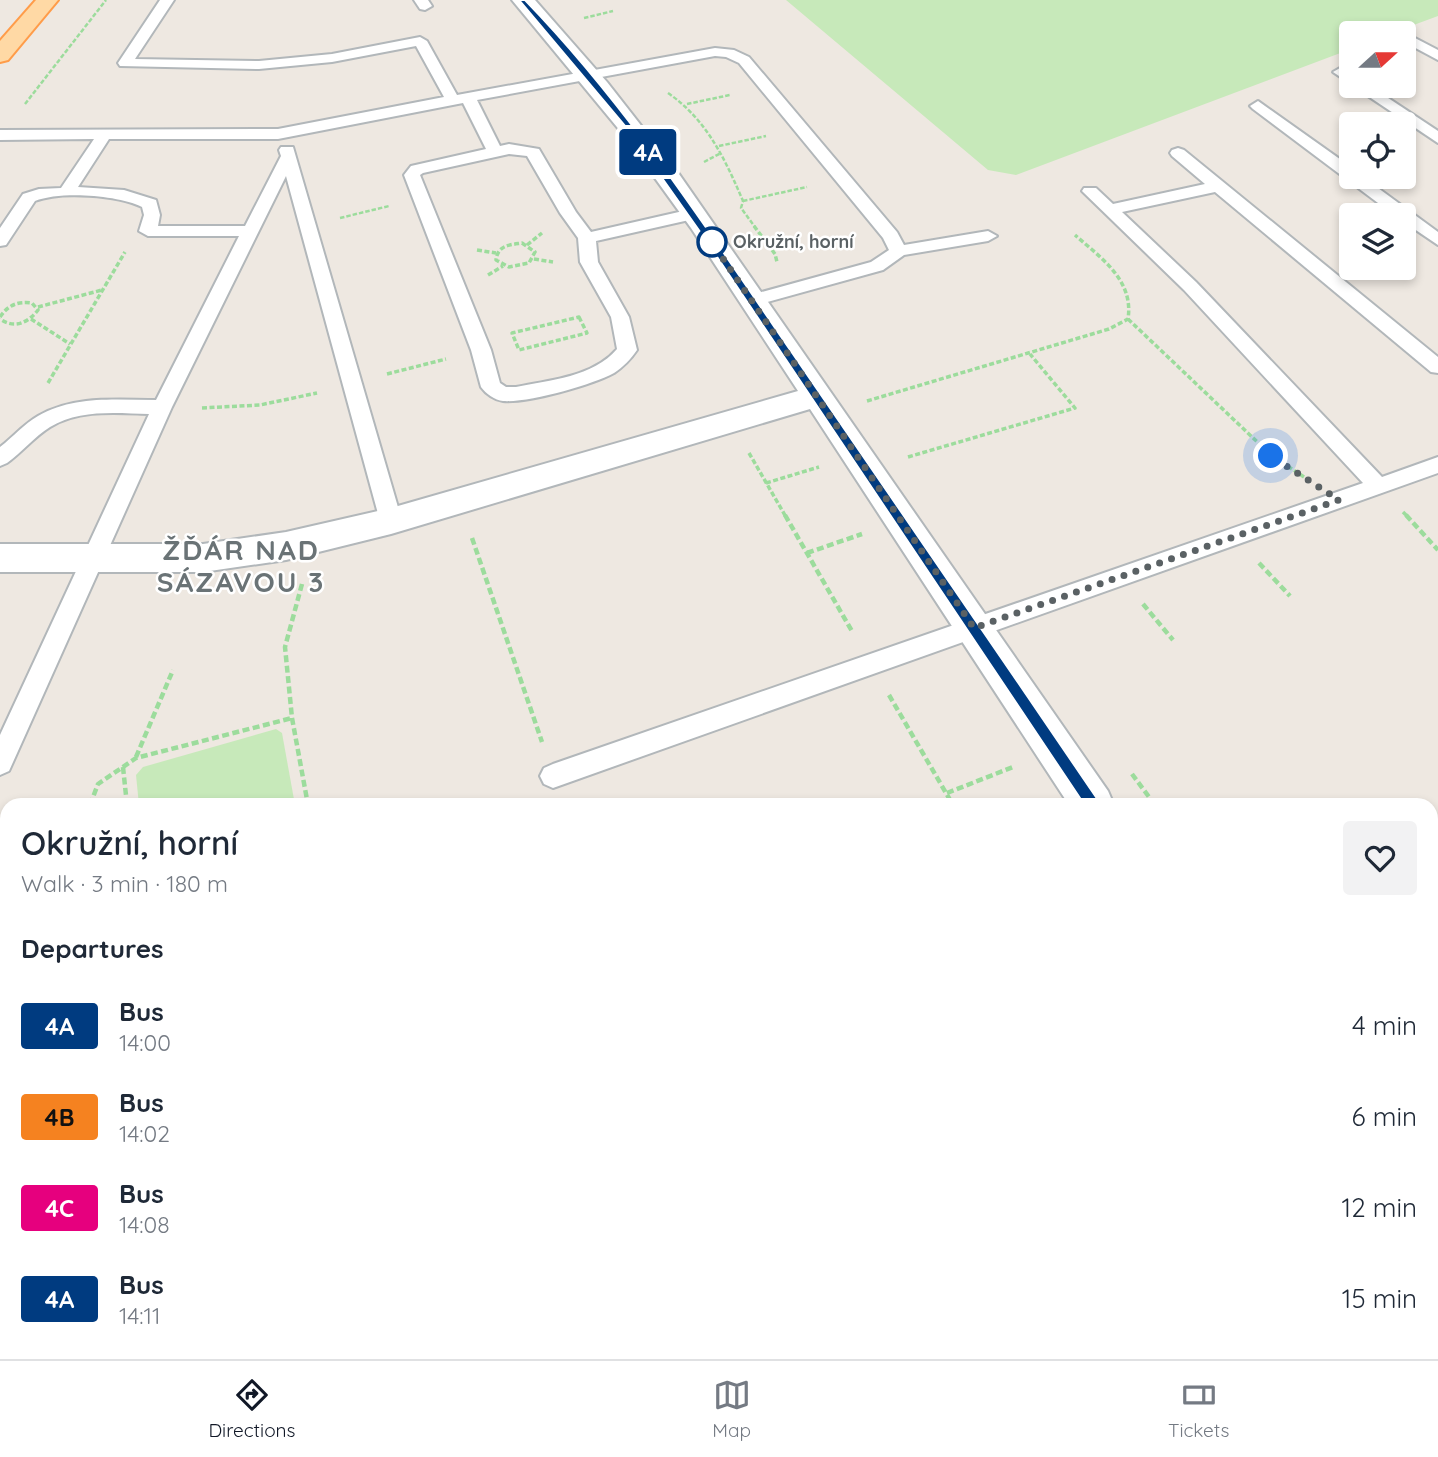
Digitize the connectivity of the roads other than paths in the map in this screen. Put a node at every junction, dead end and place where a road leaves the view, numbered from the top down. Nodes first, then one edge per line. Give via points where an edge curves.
1 (47, 0) edge
2 (167, 0) edge
3 (523, 0) edge
4 (1416, 43) edge
5 (0, 55) edge
6 (1438, 56) edge
7 (587, 74) junction
8 (460, 98) junction
9 (1378, 98) edge
10 (1258, 106) dead end
11 (104, 134) junction
12 (278, 134) junction
13 (1, 135) edge
14 (1438, 138) edge
15 (495, 152) junction
16 (1178, 153) dead end
17 (289, 155) junction
18 (1339, 166) edge
19 (1218, 186) junction
20 (1369, 189) edge
21 (1090, 191) dead end
22 (66, 193) junction
23 (1111, 209) junction
24 (692, 214) junction
25 (251, 231) junction
26 (988, 236) dead end
27 (587, 238) junction
28 (1438, 240) edge
29 (0, 241) edge
30 (899, 251) junction
31 (753, 300) junction
32 (1438, 367) edge
33 (818, 396) junction
34 (162, 407) junction
35 (0, 457) edge
36 (1438, 465) edge
37 (1378, 486) junction
38 (391, 521) junction
39 (0, 558) edge
40 (93, 558) junction
41 (974, 628) junction
42 (0, 763) edge
43 (554, 776) road end
44 (1088, 798) edge

1 - 5 main road
2 - 8 lane via 125,63 259,65 332,58 420,41
3 - 7 street
4 - 6 lane
7 - 8 lane
7 - 24 street
7 - 30 lane via 715,52 744,60
8 - 12 lane
8 - 15 lane
9 - 14 lane
10 - 18 lane
11 - 12 lane
11 - 13 lane
11 - 22 lane
12 - 17 lane
15 - 27 lane via 533,152
15 - 27 lane via 416,169 412,175 481,350 491,387 502,394 600,373 620,361 627,350 620,317 589,262
16 - 19 lane
17 - 25 lane
17 - 38 lane
19 - 23 lane
19 - 32 lane
20 - 28 lane
21 - 23 lane
22 - 25 lane via 138,197 150,204 148,231
22 - 29 lane via 29,198
23 - 37 lane
24 - 27 lane
24 - 31 street
25 - 34 lane
26 - 30 lane
30 - 31 lane via 877,266
31 - 33 street
33 - 38 street
33 - 41 street
34 - 35 lane via 61,412
34 - 40 lane
36 - 37 lane
37 - 41 lane
38 - 40 street via 203,558
39 - 40 street
40 - 42 lane
41 - 43 lane
41 - 44 street

